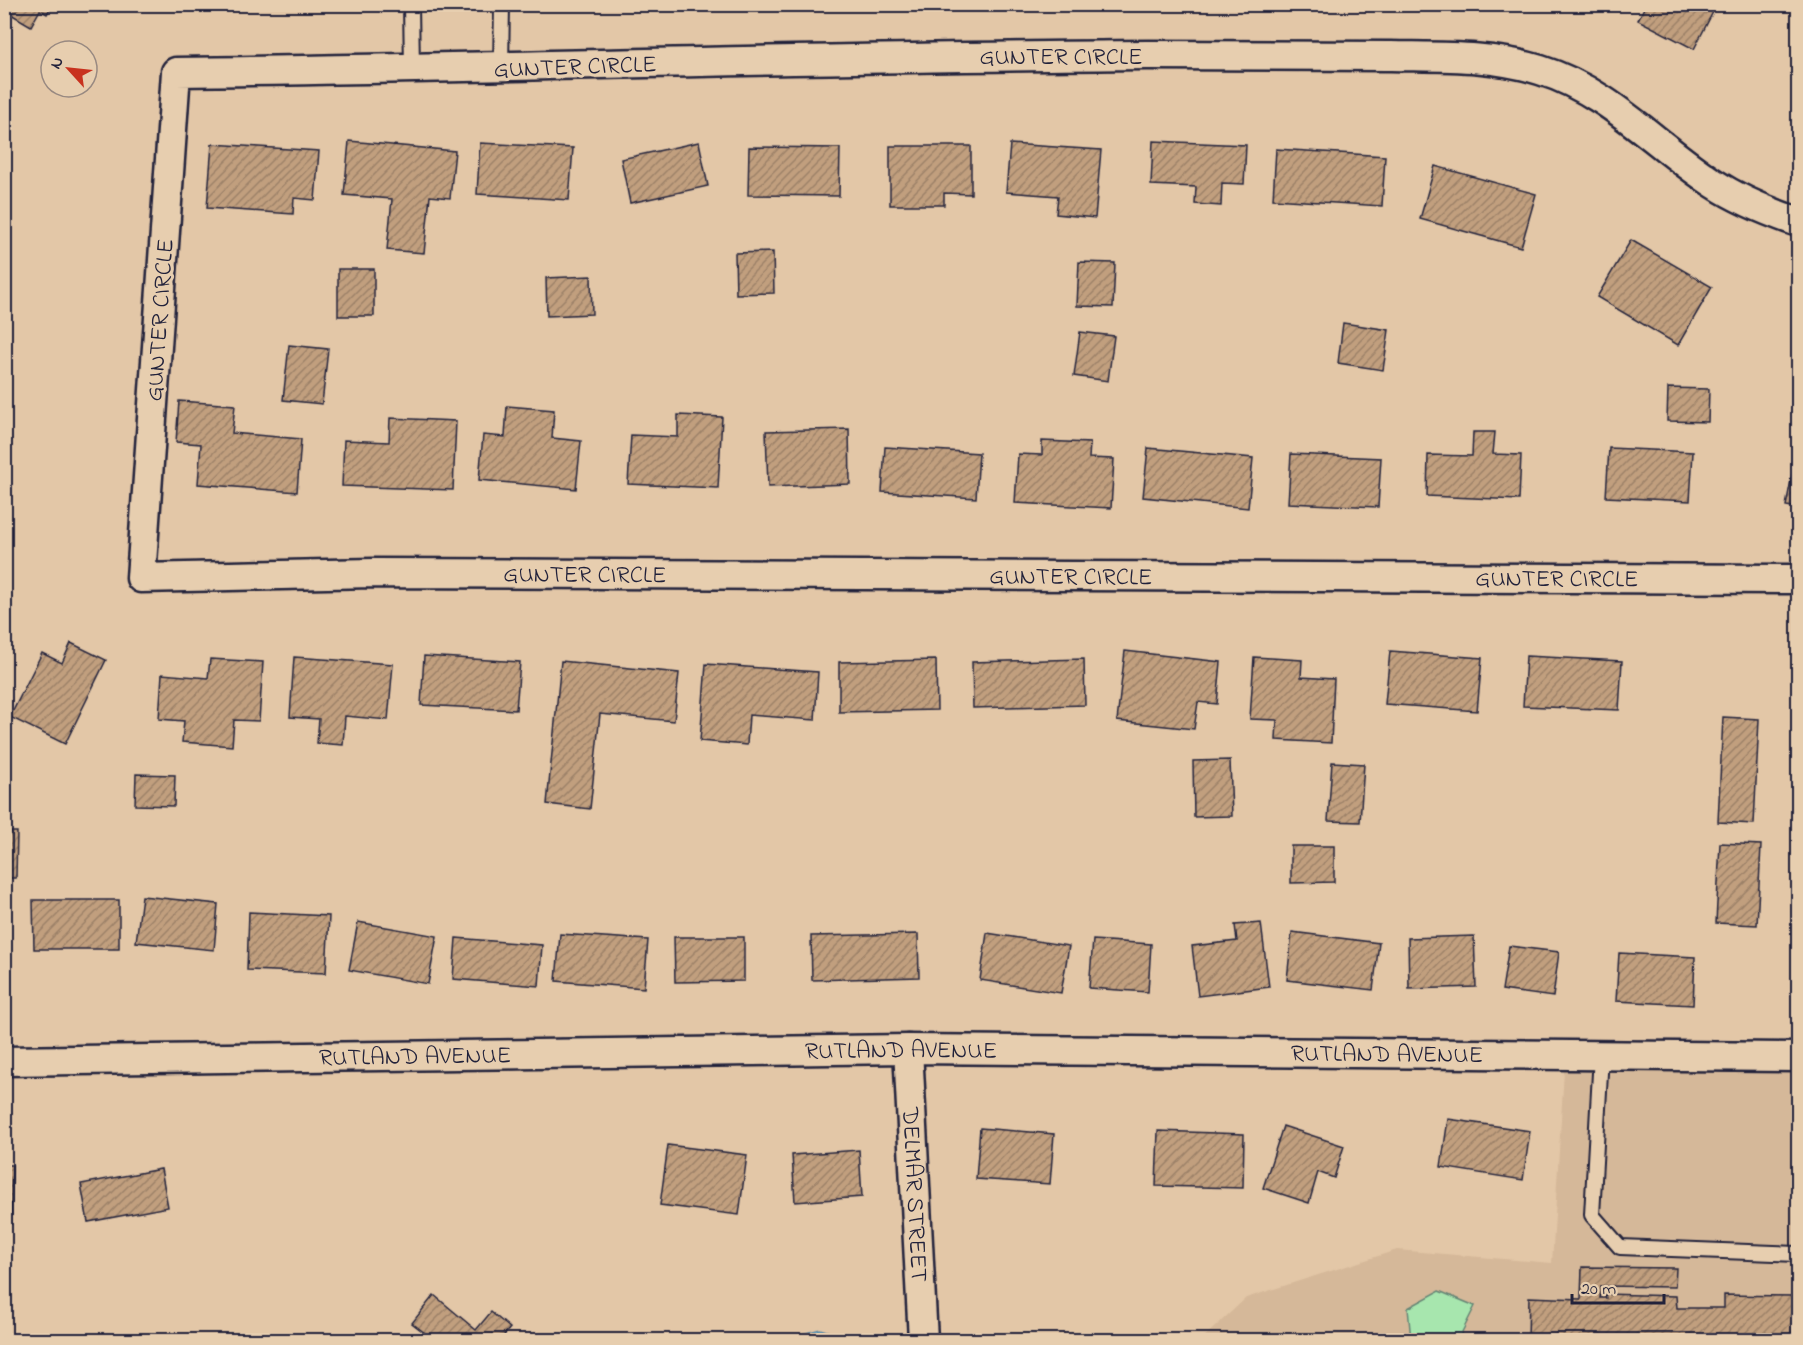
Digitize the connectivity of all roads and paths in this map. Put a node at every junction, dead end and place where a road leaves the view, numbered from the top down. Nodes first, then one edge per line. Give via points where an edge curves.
1 (411, 4) edge
2 (502, 4) edge
3 (501, 68) junction
4 (412, 69) junction
5 (1798, 222) edge
6 (1798, 579) edge
7 (908, 1049) junction
8 (1601, 1055) junction
9 (1798, 1057) edge
10 (4, 1061) edge
11 (1798, 1254) edge
12 (923, 1341) edge

1 - 4 lane
2 - 3 lane
3 - 4 street, GUNTER CIRCLE
3 - 5 street, GUNTER CIRCLE via 929,56 1291,54 1485,58 1541,70 1584,89 1632,120 1714,184 1765,211
4 - 6 street, GUNTER CIRCLE via 176,72 141,578 385,573
7 - 8 street, RUTLAND AVENUE
7 - 10 street, RUTLAND AVENUE
7 - 12 street, DELMAR STREET
8 - 9 street, RUTLAND AVENUE
8 - 11 lane via 1592,1215 1620,1247

